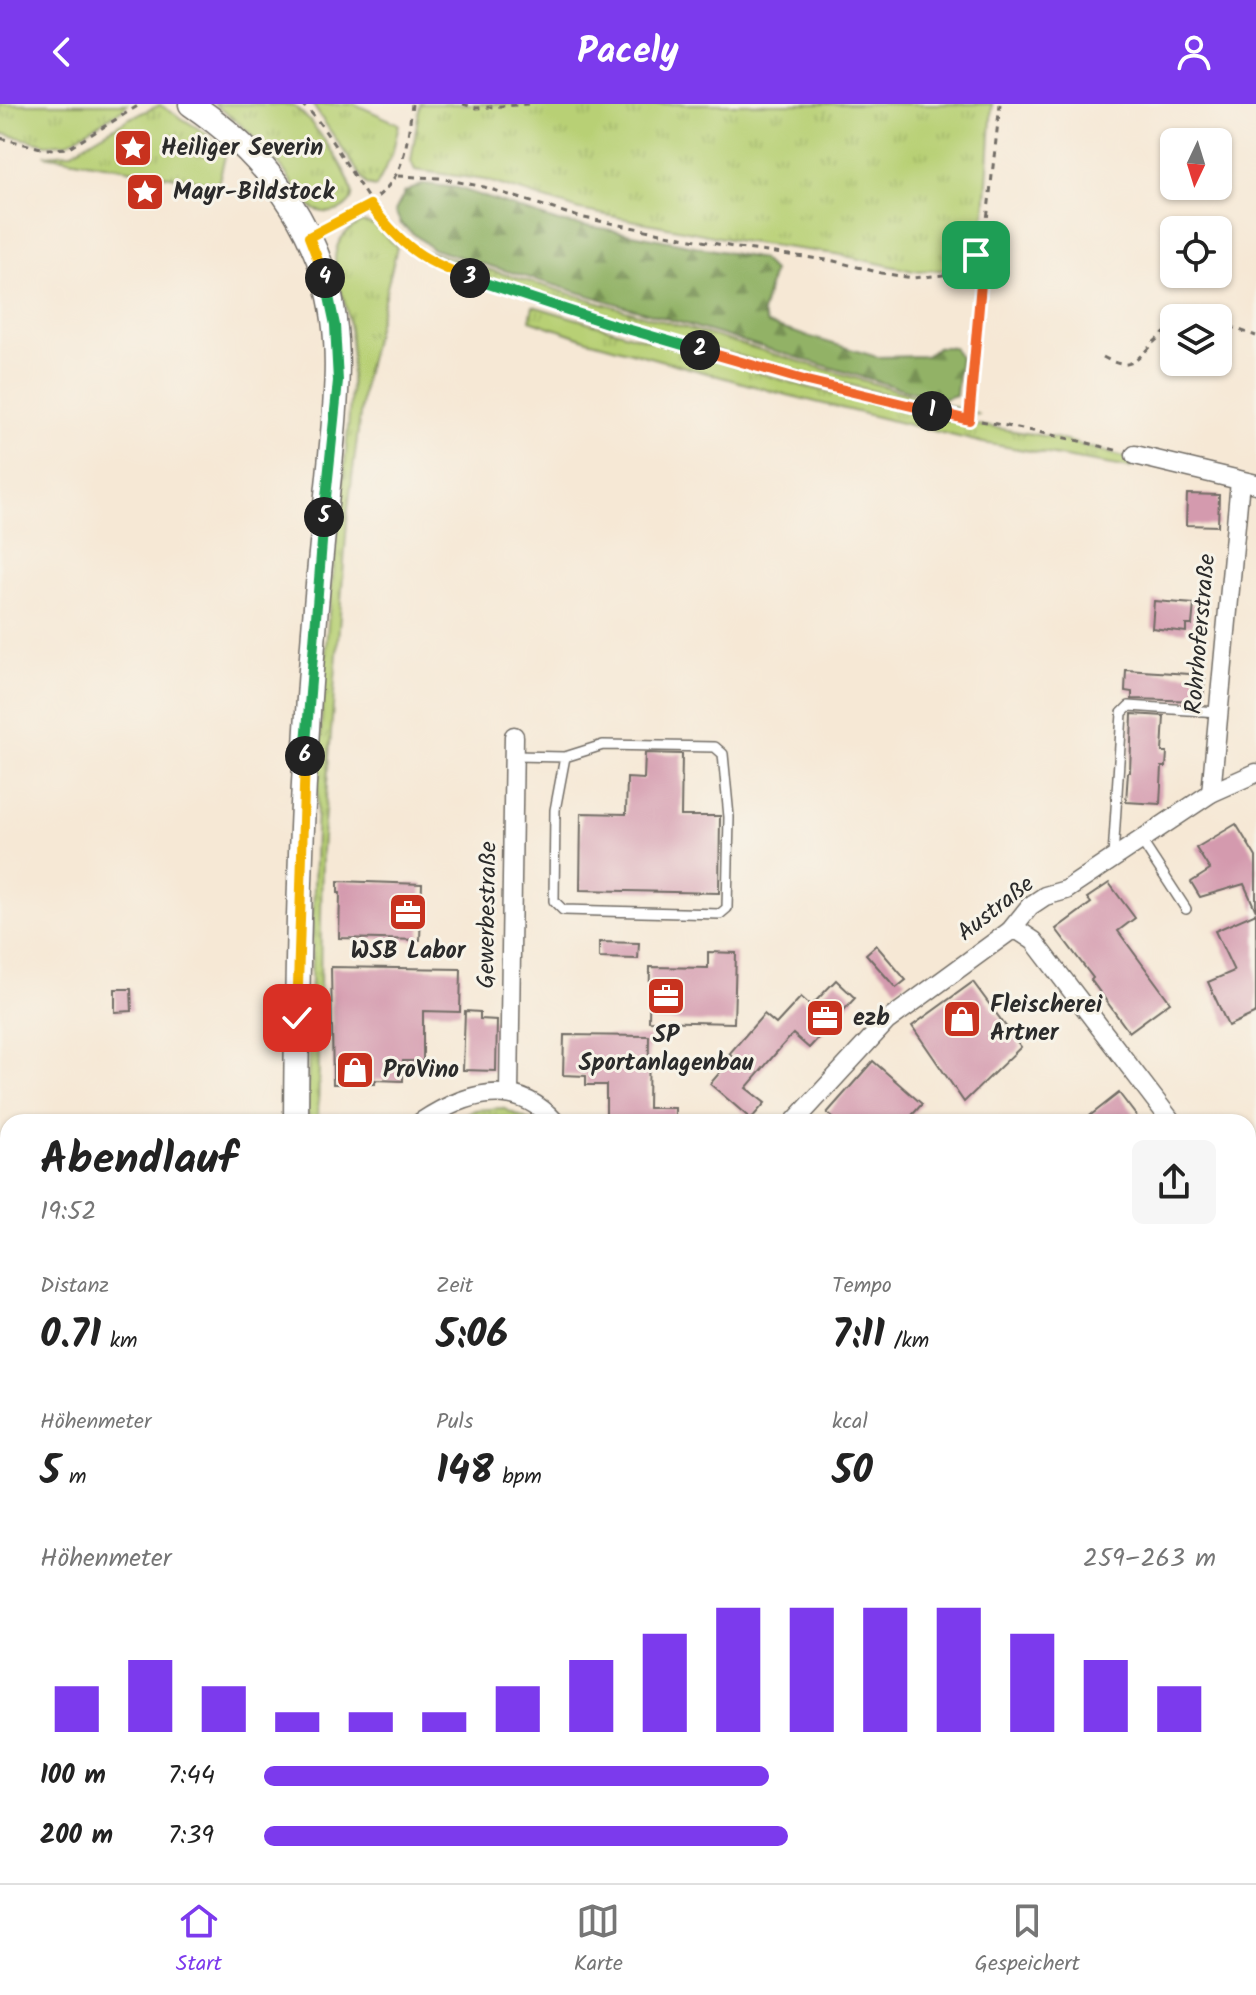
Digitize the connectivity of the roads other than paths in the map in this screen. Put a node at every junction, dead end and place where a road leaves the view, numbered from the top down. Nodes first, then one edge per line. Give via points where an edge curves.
1 (191, 104) edge
2 (1135, 455) road end
3 (1248, 482) edge
4 (1218, 712) junction
5 (514, 736) dead end
6 (514, 756) junction
7 (565, 757) junction
8 (1256, 773) edge
9 (1211, 793) junction
10 (1141, 840) junction
11 (1113, 860) junction
12 (1186, 909) dead end
13 (1010, 931) junction
14 (509, 1094) junction
15 (296, 1114) edge
16 (437, 1114) edge
17 (546, 1114) edge
18 (801, 1114) edge
19 (1166, 1114) edge

1 - 15 main road via 246,147 274,179 309,237 335,325 338,381 302,801
2 - 3 street
3 - 4 street, Rohrhoferstraße
4 - 9 street, Rohrhoferstraße
4 - 11 lane via 1129,706 1122,713
5 - 6 street, Gewerbestraße
6 - 7 lane
6 - 14 street, Gewerbestraße
7 - 7 lane via 555,810 554,901 563,910 720,914 727,908 729,817 723,754 715,747 603,745
8 - 9 street, Austraße
9 - 10 street, Austraße
10 - 11 street, Austraße
10 - 12 lane
11 - 13 street, Austraße via 1030,906
13 - 18 street, Austraße via 887,1021
13 - 19 street via 1034,941
14 - 16 street via 474,1095
14 - 17 street

